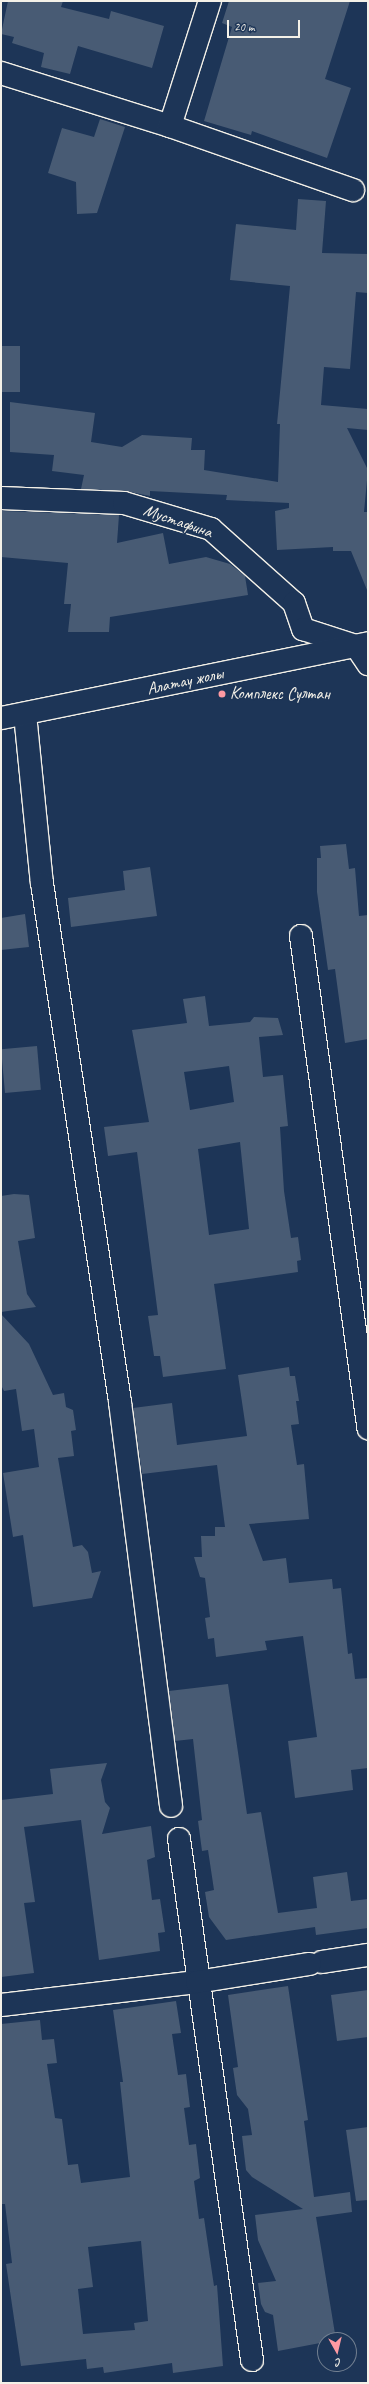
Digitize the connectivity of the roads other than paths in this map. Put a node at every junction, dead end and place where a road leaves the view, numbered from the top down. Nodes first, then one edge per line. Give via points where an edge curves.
1 (210, 1) edge
2 (1, 73) edge
3 (170, 126) junction
4 (353, 190) dead end
5 (1, 498) edge
6 (362, 644) edge
7 (368, 664) edge
8 (25, 714) junction
9 (1, 718) edge
10 (301, 936) dead end
11 (368, 1428) edge
12 (171, 1806) dead end
13 (179, 1839) dead end
14 (368, 1955) edge
15 (197, 1982) junction
16 (1, 2005) edge
17 (252, 2360) dead end

1 - 3 street
2 - 3 street
3 - 4 street
5 - 6 street, Мустафина via 124,503 211,529 294,603 304,629
6 - 7 street
6 - 8 street, Алатау жолы
8 - 9 street, Алатау жолы
8 - 12 street via 42,883 120,1402
10 - 11 street
13 - 15 street
14 - 15 street
15 - 16 street
15 - 17 street

